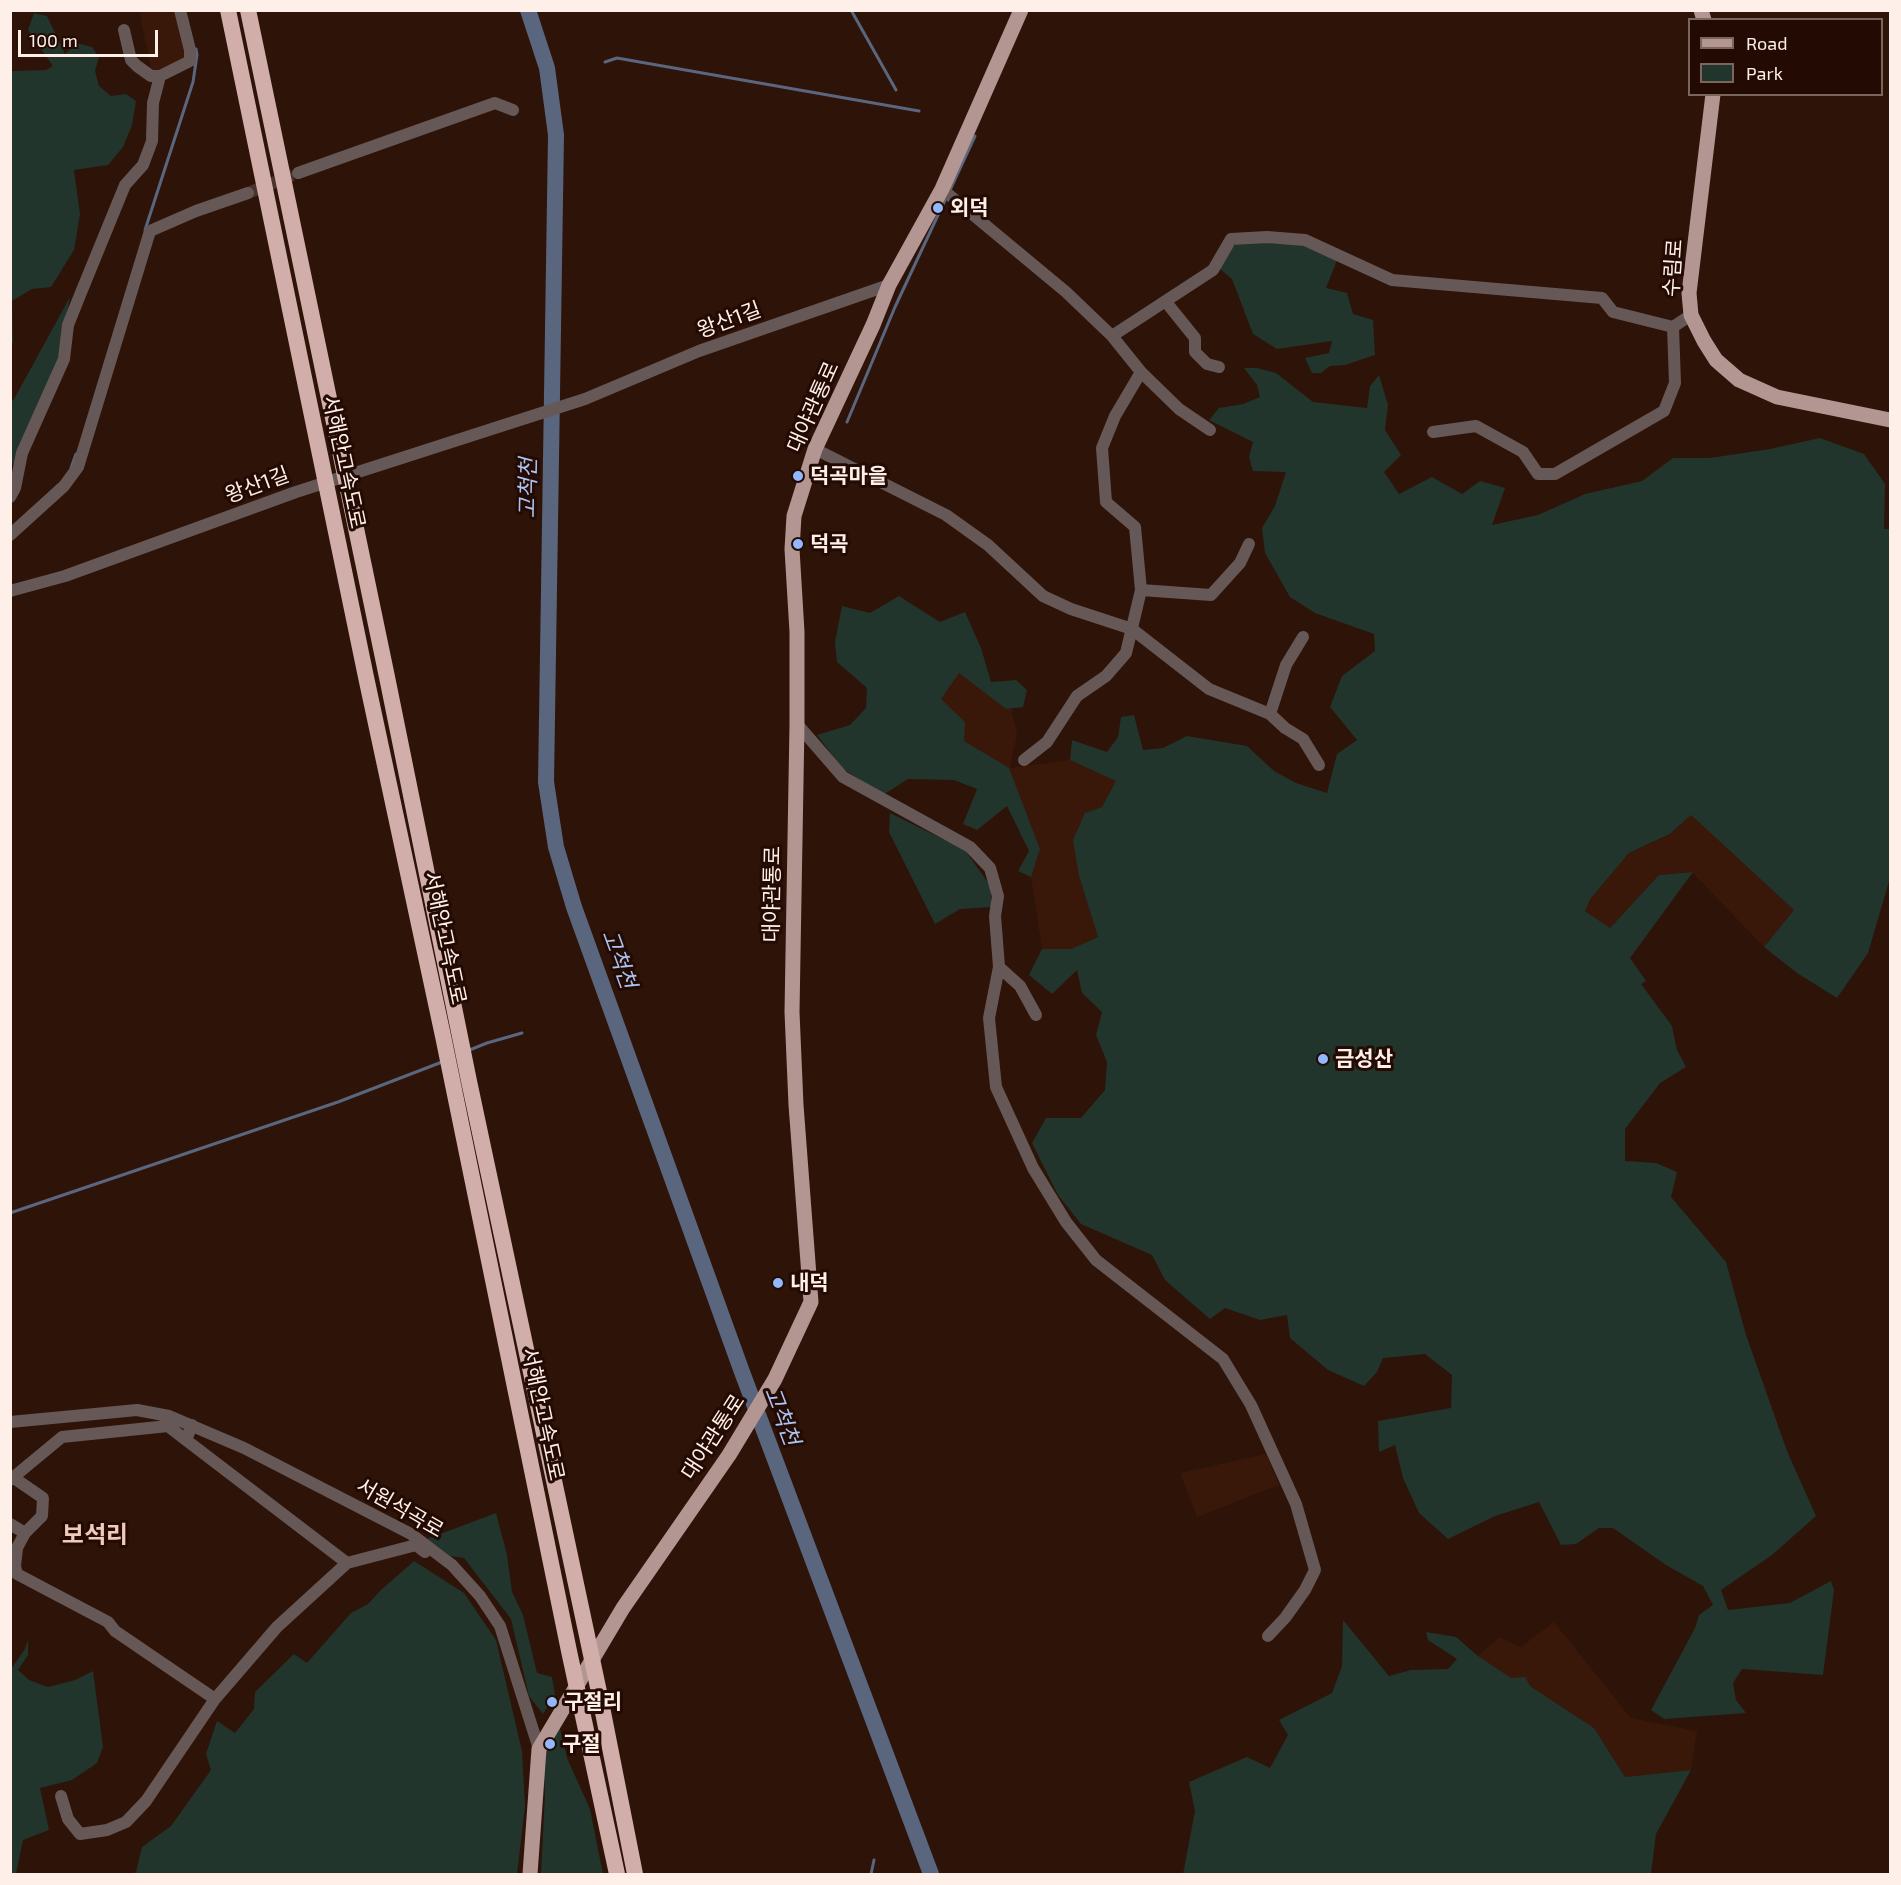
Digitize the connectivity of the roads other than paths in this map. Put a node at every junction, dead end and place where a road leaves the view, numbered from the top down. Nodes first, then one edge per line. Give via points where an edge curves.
1 (180, 10) edge
2 (228, 10) edge
3 (248, 10) edge
4 (1021, 10) edge
5 (124, 30) dead end
6 (160, 76) junction
7 (1713, 96) edge
8 (513, 110) dead end
9 (298, 173) tunnel mouth
10 (946, 192) junction
11 (248, 193) tunnel mouth
12 (889, 285) junction
13 (1166, 302) junction
14 (1691, 315) junction
15 (1673, 327) junction
16 (1112, 336) junction
17 (1219, 367) dead end
18 (1141, 372) junction
19 (1890, 420) edge
20 (1210, 430) dead end
21 (1433, 432) dead end
22 (815, 449) junction
23 (10, 497) edge
24 (10, 535) edge
25 (1249, 544) dead end
26 (1141, 590) junction
27 (10, 591) edge
28 (1132, 629) junction
29 (1303, 637) dead end
30 (1270, 714) junction
31 (797, 724) junction
32 (1024, 759) dead end
33 (1319, 765) dead end
34 (999, 967) junction
35 (1036, 1015) dead end
36 (451, 1033) junction
37 (461, 1084) junction
38 (169, 1421) junction
39 (10, 1422) edge
40 (192, 1425) junction
41 (186, 1440) junction
42 (12, 1479) edge
43 (10, 1524) edge
44 (25, 1533) junction
45 (348, 1563) junction
46 (480, 1596) junction
47 (1268, 1636) dead end
48 (215, 1699) junction
49 (539, 1749) junction
50 (61, 1796) dead end
51 (530, 1875) edge
52 (617, 1875) edge
53 (635, 1875) edge

1 - 6 street via 190,62
2 - 36 highway, 서해안고속도로 via 330,504
3 - 36 highway, 서해안고속도로 via 350,498
4 - 10 main road, 대야관통로
5 - 6 street via 131,60 151,76
6 - 23 street via 153,103 152,141 143,165 125,184 68,325 64,359 22,453
7 - 14 main road, 수림로 via 1690,280
8 - 9 street via 495,103
10 - 12 main road, 대야관통로
10 - 16 street via 1066,292
11 - 24 street via 150,231 78,467 64,486
12 - 22 main road, 대야관통로
12 - 27 street, 왕산1길 via 699,351 585,399 296,492 66,576
13 - 15 street via 1213,270 1231,239 1268,237 1305,240 1392,280 1602,298 1613,312
13 - 16 street
13 - 17 street via 1195,338 1196,352 1207,364
14 - 15 street
14 - 19 main road, 수림로 via 1716,360 1739,380 1777,397
15 - 21 street via 1675,383 1664,411 1555,474 1538,474 1523,452 1476,426
16 - 18 street
18 - 20 street via 1179,409
18 - 26 street via 1115,416 1102,448 1106,502 1135,527
22 - 28 street via 946,515 988,545 1043,596
22 - 31 main road, 대야관통로 via 794,516
25 - 26 street via 1240,563 1211,595
26 - 28 street
28 - 30 street via 1209,689
28 - 32 street via 1126,653 1106,676 1077,696 1047,742
29 - 30 street via 1286,666
30 - 33 street via 1303,739
31 - 34 street via 843,777 970,847 990,868 998,896 995,916
31 - 49 main road, 대야관통로 via 792,1012 811,1302 775,1379 623,1608
34 - 35 street via 1020,986
34 - 47 street via 988,1018 996,1087 1033,1168 1066,1222 1096,1260 1223,1359 1251,1404 1296,1504 1315,1570 1305,1590
36 - 37 highway, 서해안고속도로
37 - 52 highway, 서해안고속도로 via 569,1651
37 - 53 highway, 서해안고속도로 via 586,1627
38 - 39 street, 서원석곡로 via 137,1410
38 - 40 street, 서원석곡로
38 - 41 street
38 - 42 street via 62,1437
40 - 41 street
40 - 46 street, 서원석곡로 via 411,1534 452,1565
41 - 45 street
42 - 44 street via 43,1498 42,1516
43 - 44 street
44 - 48 street via 17,1548 17,1574 108,1622 115,1631
45 - 46 street via 416,1545
45 - 48 street via 277,1627
46 - 49 street, 서원석곡로 via 500,1626
48 - 50 street via 146,1802 126,1822 80,1834 68,1819
49 - 51 main road, 서원석곡로

